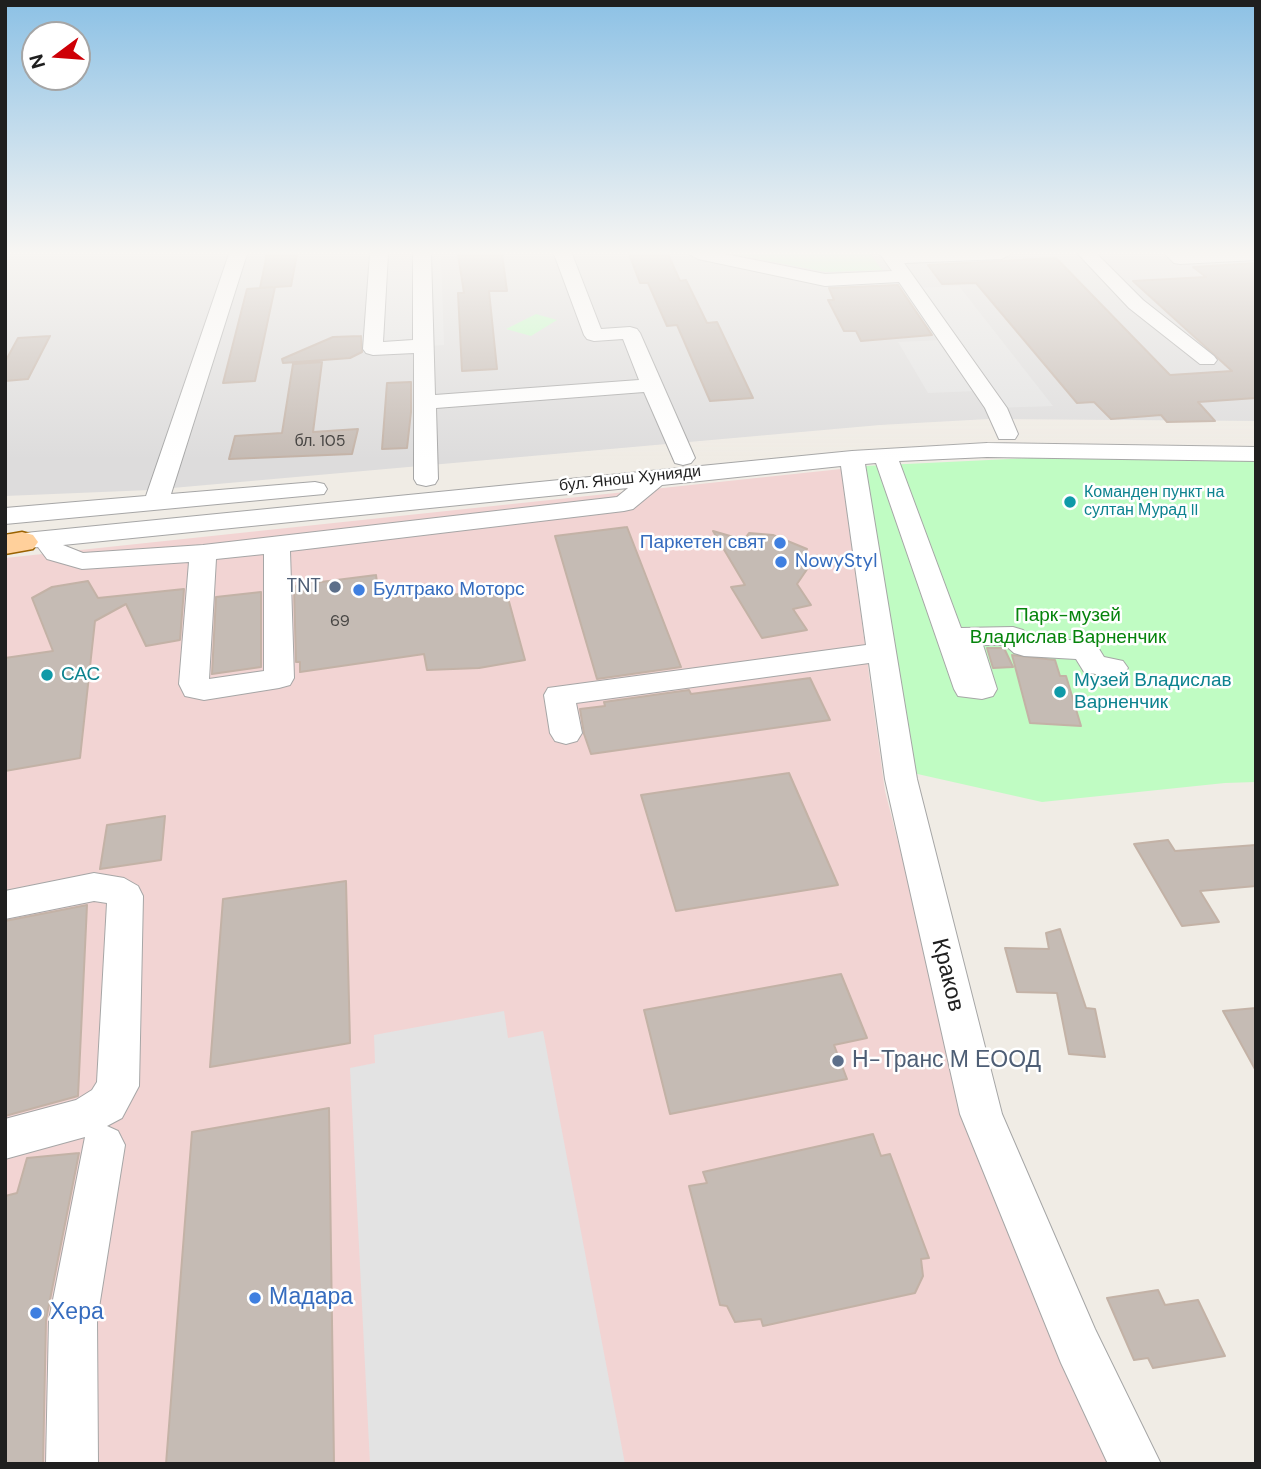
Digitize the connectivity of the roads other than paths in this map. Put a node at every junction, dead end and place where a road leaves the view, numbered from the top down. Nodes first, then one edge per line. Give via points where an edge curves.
1 (215, 323) edge
2 (375, 323) edge
3 (423, 323) edge
4 (589, 323) edge
5 (937, 323) edge
6 (1160, 323) edge
7 (423, 346) junction
8 (1207, 360) dead end
9 (653, 385) junction
10 (425, 402) junction
11 (1007, 434) junction
12 (1256, 438) edge
13 (1256, 454) edge
14 (885, 455) junction
15 (683, 458) junction
16 (852, 458) junction
17 (656, 477) junction
18 (426, 479) junction
19 (156, 503) junction
20 (17, 537) edge
21 (277, 545) junction
22 (203, 553) junction
23 (882, 652) junction
24 (1114, 668) dead end
25 (566, 733) dead end
26 (5, 905) edge
27 (5, 1139) edge
28 (103, 1145) dead end
29 (72, 1464) edge
30 (1135, 1464) edge

1 - 19 street
2 - 7 street via 373,349
3 - 7 street
4 - 9 street via 594,335 630,333
5 - 11 street via 996,408
6 - 8 street
7 - 10 street
9 - 10 street
9 - 15 street
10 - 18 street
11 - 12 street, бул. Янош Хунияди
11 - 15 street, бул. Янош Хунияди
13 - 14 street, бул. Янош Хунияди via 987,450
14 - 16 street, бул. Янош Хунияди
14 - 24 street via 969,689 982,689 966,636 1013,636 1024,647 1086,650 1094,665
15 - 18 street, бул. Янош Хунияди
16 - 17 street, бул. Янош Хунияди
16 - 23 street, Краков
17 - 20 street, бул. Янош Хунияди
17 - 21 street via 624,504
18 - 19 street, бул. Янош Хунияди
19 - 20 street, бул. Янош Хунияди
20 - 22 street via 82,561
21 - 22 street
21 - 22 street via 279,677 204,690 194,684
23 - 25 street via 559,695
23 - 30 street, Краков via 901,779 981,1114 1078,1346
26 - 27 street via 94,887 111,888 125,896 118,1086 107,1104 85,1117
28 - 29 street via 73,1321

